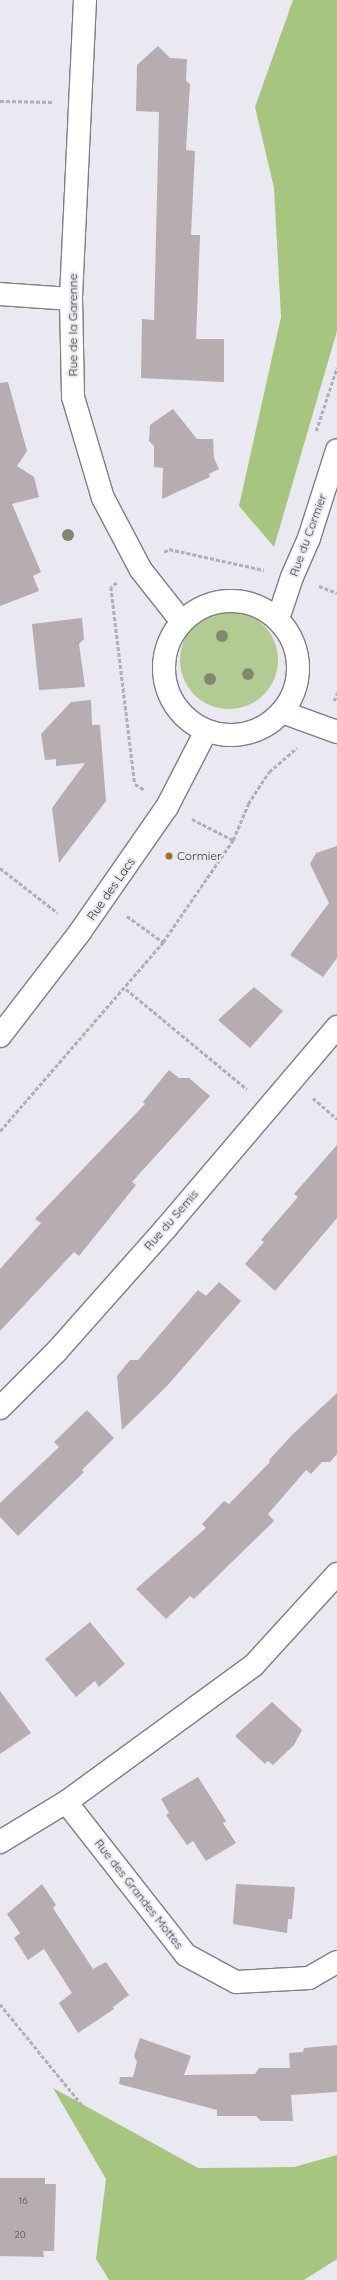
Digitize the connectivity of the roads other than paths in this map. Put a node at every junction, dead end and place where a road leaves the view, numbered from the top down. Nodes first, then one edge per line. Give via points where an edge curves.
1 (85, 0) edge
2 (0, 294) edge
3 (72, 299) junction
4 (337, 450) edge
5 (278, 619) junction
6 (182, 622) junction
7 (282, 712) junction
8 (330, 729) edge
9 (206, 730) junction
10 (337, 1028) edge
11 (0, 1036) edge
12 (0, 1408) edge
13 (337, 1574) edge
14 (66, 1802) junction
15 (0, 1842) edge
16 (337, 1962) edge

1 - 3 street, Rue de la Garenne
2 - 3 street
3 - 6 street, Rue de la Garenne via 73,397 103,498 141,570
4 - 5 street, Rue du Cormier via 309,538
5 - 6 street via 261,608 240,601 219,602 199,609
5 - 7 street via 296,648 299,665 292,698
6 - 9 street via 167,649 164,673 168,691 177,708 190,721
7 - 8 street
7 - 9 street via 270,723 238,735 222,735
9 - 11 street, Rue des Lacs via 167,807 80,932
10 - 12 street, Rue du Semis via 87,1316
13 - 14 street via 254,1665
14 - 15 street
14 - 16 street, Rue des Grandes Mottes via 186,1955 236,1982 309,1978

